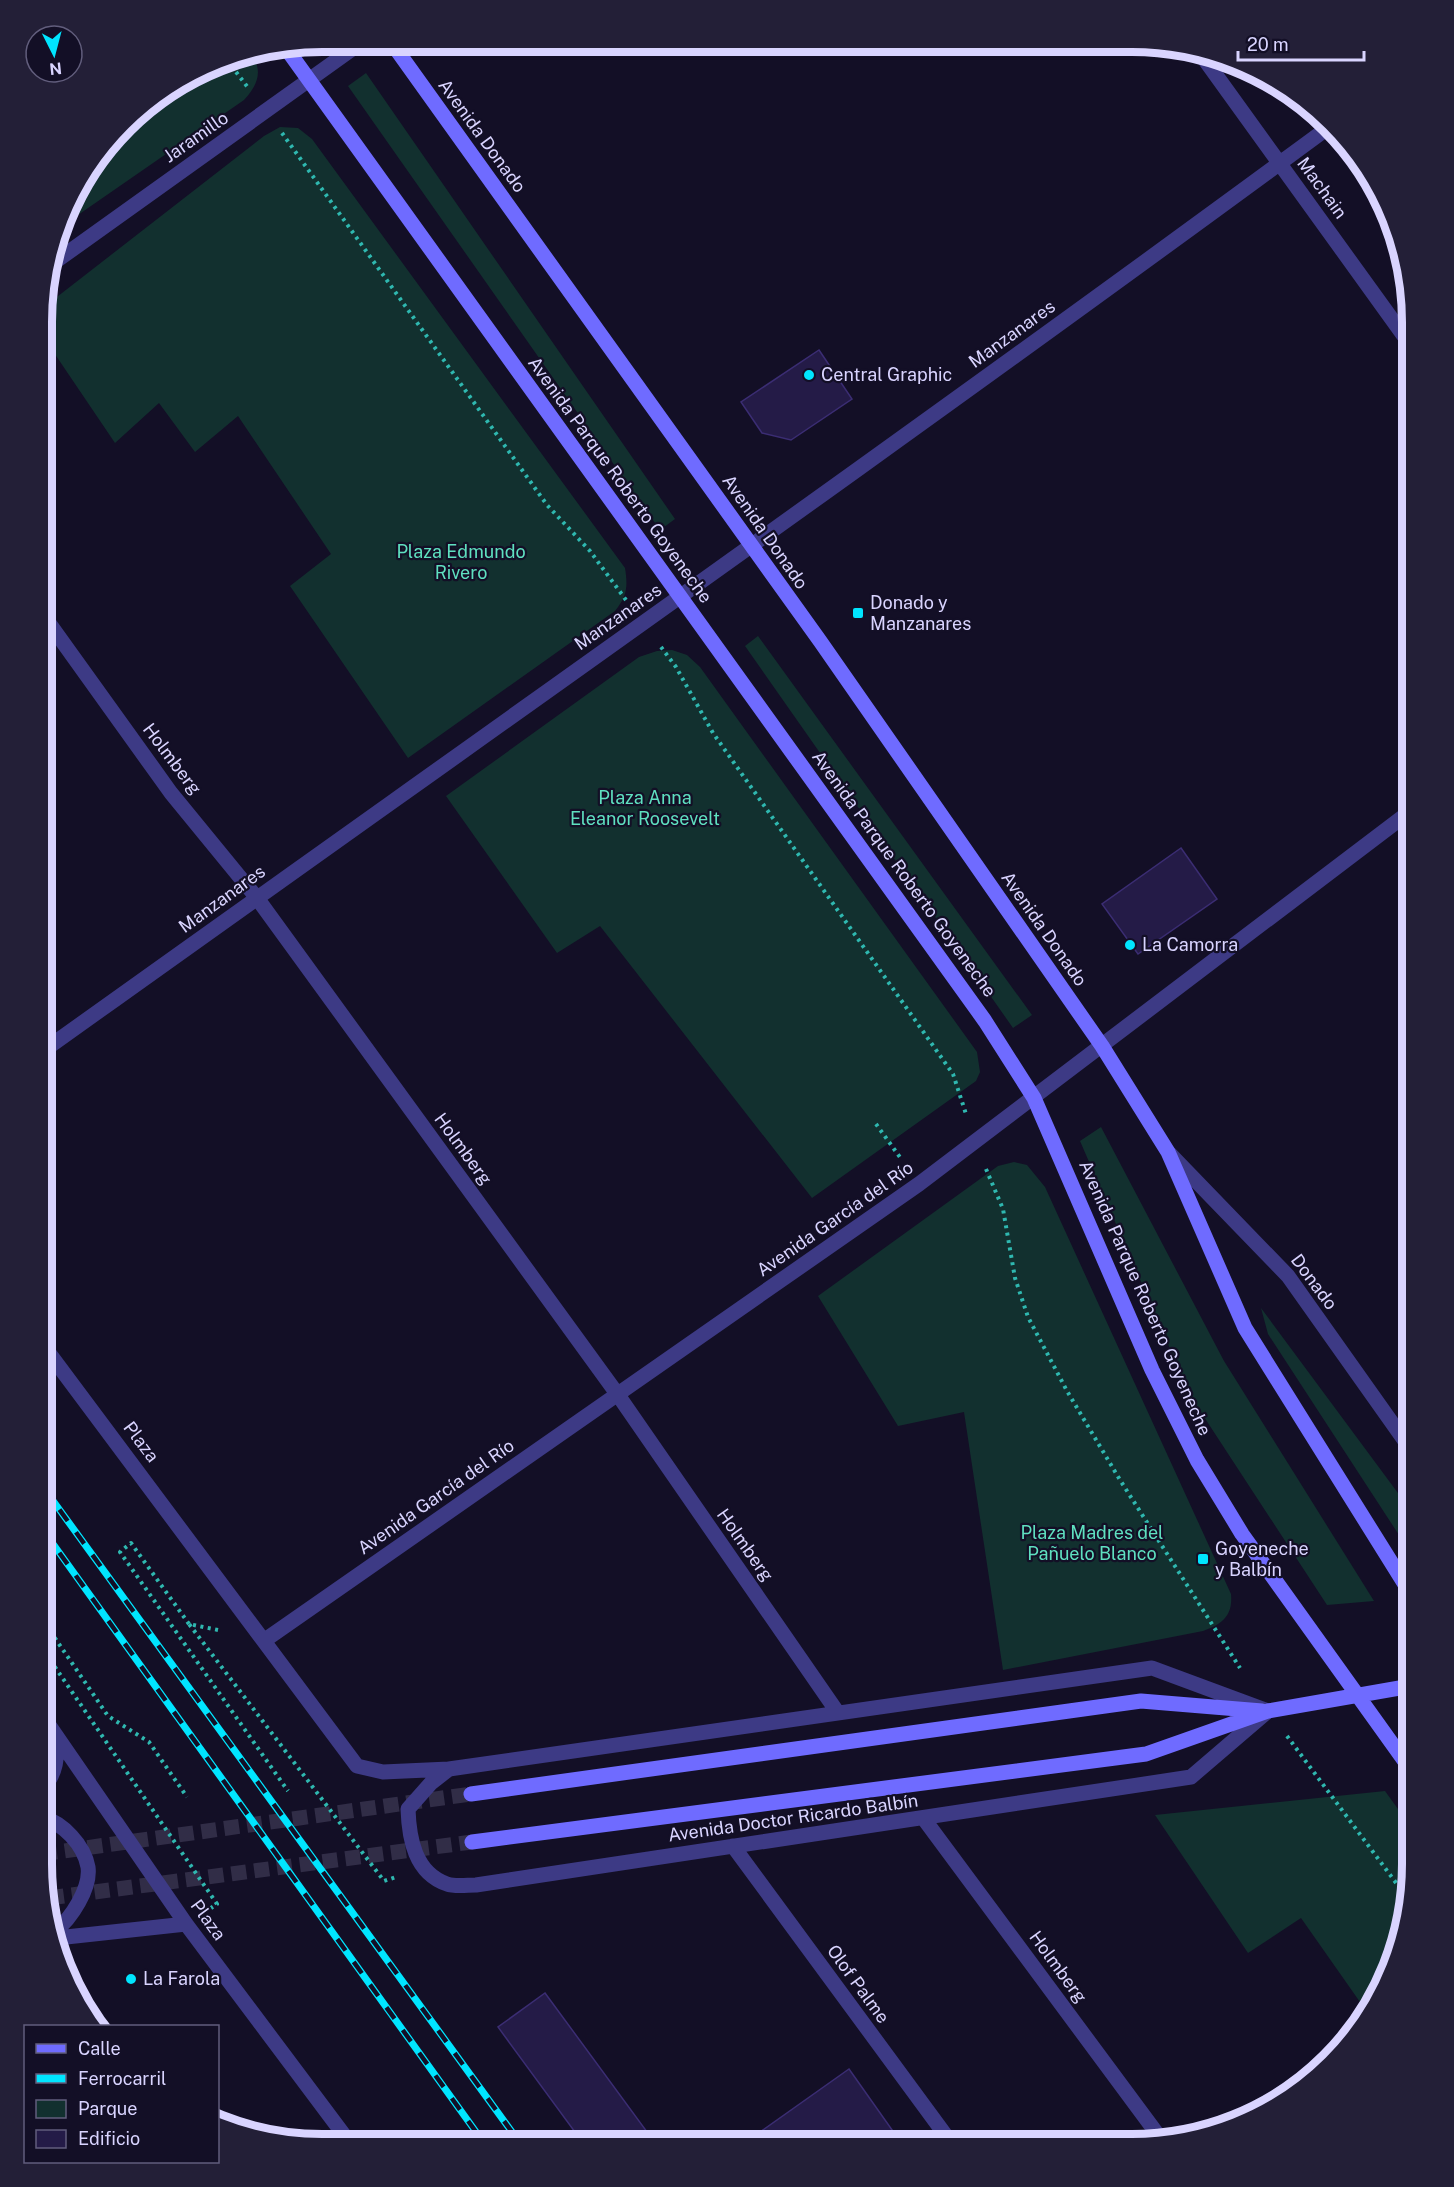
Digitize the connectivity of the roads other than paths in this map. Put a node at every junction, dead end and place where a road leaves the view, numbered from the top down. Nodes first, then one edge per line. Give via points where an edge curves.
1 (349, 52) edge
2 (398, 52) edge
3 (291, 55) edge
4 (1208, 64) edge
5 (309, 80) junction
6 (1322, 132) edge
7 (1280, 164) junction
8 (61, 258) edge
9 (1402, 332) edge
10 (752, 547) junction
11 (681, 597) junction
12 (52, 627) edge
13 (1402, 818) edge
14 (257, 898) junction
15 (52, 1045) edge
16 (1102, 1046) junction
17 (1034, 1098) junction
18 (1168, 1152) junction
19 (52, 1357) edge
20 (618, 1395) junction
21 (1402, 1437) edge
22 (1402, 1578) edge
23 (265, 1640) junction
24 (1402, 1688) edge
25 (1357, 1695) junction
26 (1268, 1711) junction
27 (838, 1713) junction
28 (52, 1729) edge
29 (56, 1735) junction
30 (1402, 1758) edge
31 (449, 1769) junction
32 (52, 1773) edge
33 (471, 1794) tunnel mouth
34 (924, 1819) junction
35 (52, 1823) edge
36 (472, 1842) tunnel mouth
37 (733, 1846) junction
38 (186, 1924) junction
39 (60, 1927) edge
40 (63, 1937) edge
41 (1157, 2133) edge
42 (343, 2134) edge
43 (944, 2134) edge

1 - 5 street, Jaramillo
2 - 10 main road, Avenida Donado
3 - 5 main road, Avenida Parque Roberto Goyeneche
4 - 7 street, Machain
5 - 8 street, Jaramillo
5 - 11 main road, Avenida Parque Roberto Goyeneche
6 - 7 street, Manzanares
7 - 9 street, Machain
7 - 10 street, Manzanares
10 - 11 street, Manzanares
10 - 16 main road, Avenida Donado
11 - 14 street, Manzanares
11 - 17 main road, Avenida Parque Roberto Goyeneche via 985,1021
12 - 14 street, Holmberg via 171,792
13 - 16 street, Avenida García del Río
14 - 15 street, Manzanares
14 - 20 street, Holmberg
16 - 17 street, Avenida García del Río
16 - 18 main road
17 - 20 street, Avenida García del Río via 919,1184
17 - 25 main road, Avenida Parque Roberto Goyeneche via 1152,1370 1197,1460 1242,1534
18 - 21 street, Donado via 1288,1276
18 - 22 main road via 1245,1328
19 - 23 street, Plaza
20 - 23 street, Avenida García del Río
20 - 27 street, Holmberg
23 - 31 street, Plaza via 357,1766 383,1772
24 - 25 main road
25 - 26 main road
25 - 30 main road, Avenida Parque Roberto Goyeneche
26 - 27 street via 1152,1668
26 - 33 main road via 1141,1701
26 - 34 street, Avenida Doctor Ricardo Balbín via 1191,1777
26 - 36 main road via 1146,1754
27 - 31 street
28 - 29 street, Plaza
29 - 32 street via 58,1760
29 - 38 street, Plaza
31 - 37 street, Avenida Doctor Ricardo Balbín via 408,1809 409,1835 423,1869 448,1885 476,1885
34 - 37 street, Avenida Doctor Ricardo Balbín
34 - 41 street, Holmberg
35 - 39 street via 74,1837 88,1867 82,1895 69,1920
37 - 43 street, Olof Palme
38 - 40 street
38 - 42 street, Plaza

